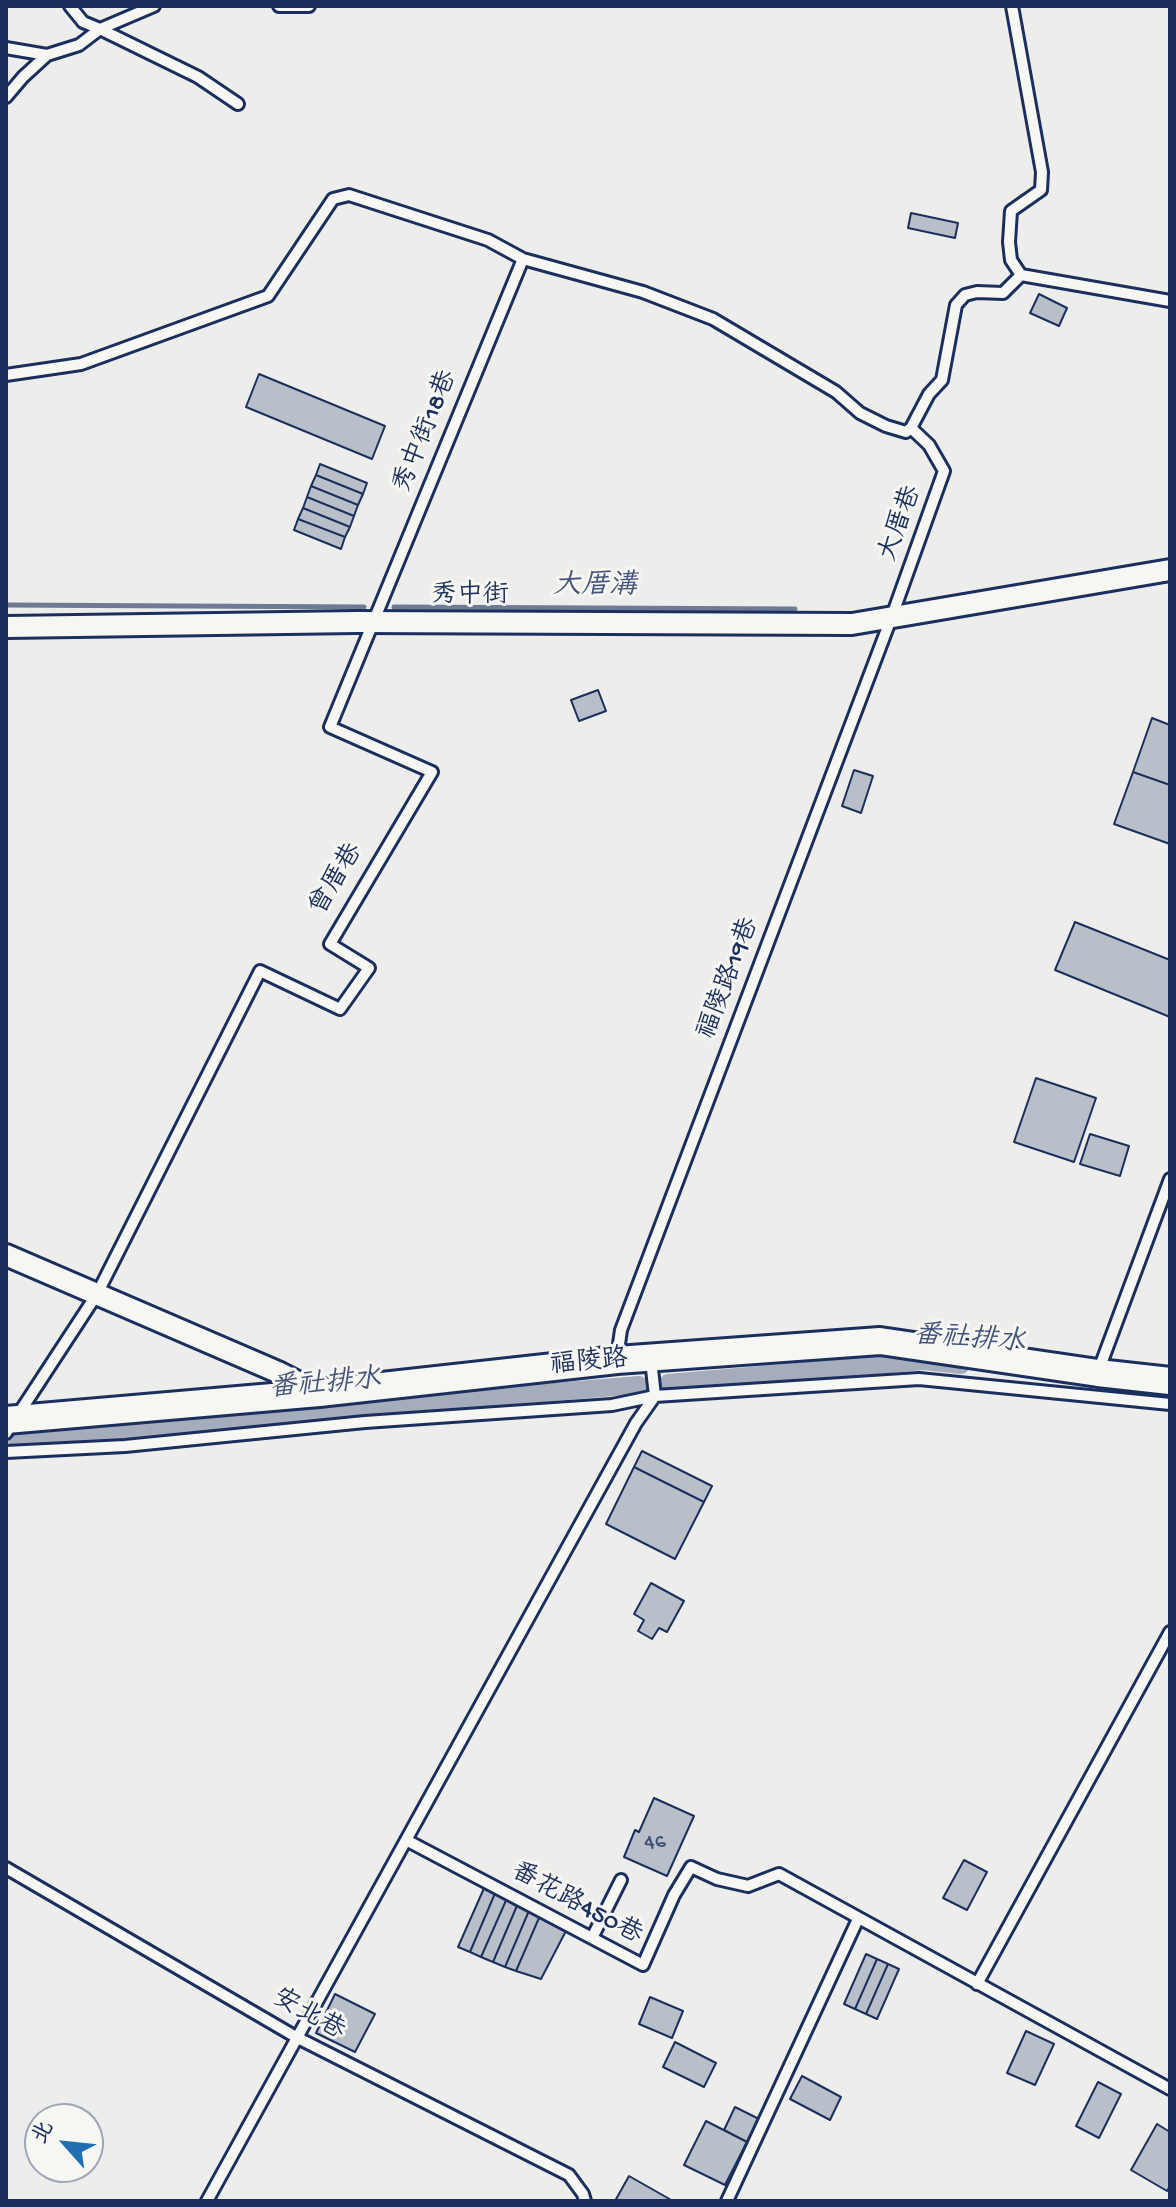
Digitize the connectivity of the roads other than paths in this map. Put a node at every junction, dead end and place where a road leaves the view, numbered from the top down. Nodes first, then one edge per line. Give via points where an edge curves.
1 (70, 6) edge
2 (154, 6) edge
3 (279, 6) edge
4 (309, 6) edge
5 (1012, 6) edge
6 (100, 29) junction
7 (6, 48) edge
8 (47, 55) junction
9 (6, 97) edge
10 (238, 104) dead end
11 (523, 259) junction
12 (1021, 275) junction
13 (1170, 301) edge
14 (6, 375) edge
15 (911, 428) junction
16 (1170, 570) edge
17 (892, 616) junction
18 (373, 622) junction
19 (6, 627) edge
20 (1170, 1179) edge
21 (6, 1255) edge
22 (97, 1294) junction
23 (650, 1359) junction
24 (617, 1360) junction
25 (1098, 1373) junction
26 (1170, 1381) edge
27 (319, 1393) junction
28 (655, 1396) junction
29 (1170, 1404) edge
30 (8, 1424) edge
31 (6, 1452) edge
32 (1170, 1632) edge
33 (406, 1840) junction
34 (6, 1868) edge
35 (621, 1880) dead end
36 (858, 1919) junction
37 (592, 1938) junction
38 (977, 1984) junction
39 (296, 2037) junction
40 (1170, 2089) edge
41 (207, 2201) edge
42 (585, 2201) edge
43 (727, 2201) edge

1 - 6 lane via 83,22
2 - 6 lane
3 - 4 lane
5 - 12 lane via 1042,172 1041,190 1011,211 1011,260
6 - 8 lane via 79,45
6 - 10 lane via 198,77
7 - 8 lane
8 - 9 lane
11 - 14 lane via 488,240 349,195 333,199 268,296 81,364
11 - 15 lane via 643,292 713,319 836,392 860,413 906,432
11 - 18 lane, 秀中街18巷
12 - 13 lane
12 - 15 lane via 1003,293 965,295 956,305 942,380
15 - 17 lane, 大厝巷 via 944,471
16 - 17 street, 秀中街
17 - 18 street, 秀中街 via 852,624
17 - 24 lane, 福陵路19巷 via 621,1330
18 - 19 street, 秀中街
18 - 22 lane, 曾厝巷 via 330,727 432,772 330,944 369,968 340,1009 260,971
20 - 25 lane
21 - 22 street
22 - 27 street
22 - 30 lane, 曾厝巷
23 - 24 street, 福陵路
23 - 25 street, 福陵路 via 880,1341
23 - 28 lane
24 - 27 street, 福陵路
25 - 26 street, 福陵路
27 - 30 street, 福陵路
28 - 29 lane via 919,1379
28 - 31 lane via 612,1405
28 - 33 lane
32 - 38 lane
33 - 37 lane, 番花路450巷
33 - 39 lane
34 - 39 lane, 安北巷
35 - 37 lane
36 - 37 lane, 番花路450巷 via 779,1874 748,1886 691,1867 643,1965
36 - 38 lane, 番花路450巷
36 - 43 lane
38 - 40 lane, 番花路450巷
39 - 41 lane
39 - 42 lane, 安北巷 via 569,2175

